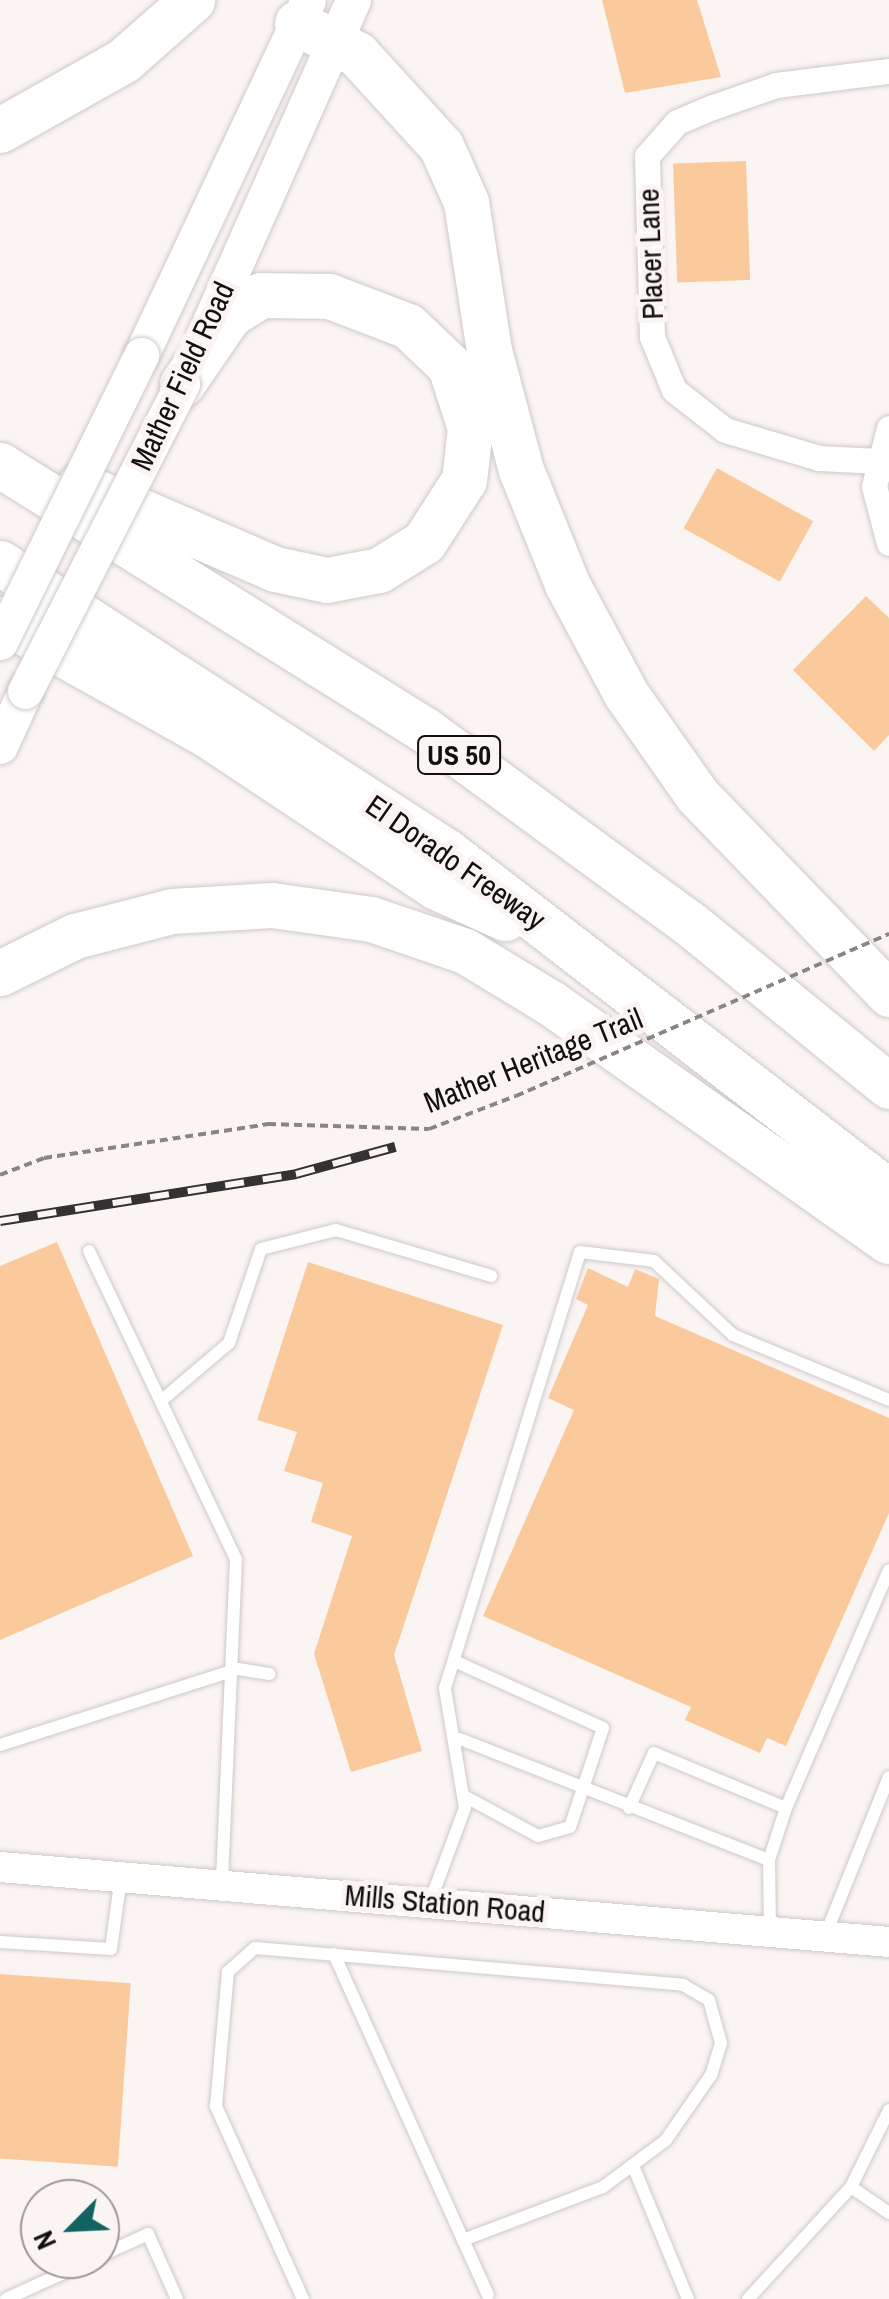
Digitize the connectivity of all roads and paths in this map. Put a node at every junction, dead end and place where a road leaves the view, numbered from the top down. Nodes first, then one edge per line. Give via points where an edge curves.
1 (192, 0) edge
2 (353, 0) edge
3 (313, 22) edge
4 (889, 71) edge
5 (0, 130) edge
6 (182, 384) junction
7 (889, 428) edge
8 (0, 451) edge
9 (878, 461) junction
10 (0, 464) edge
11 (889, 544) edge
12 (0, 563) edge
13 (0, 619) edge
14 (0, 642) edge
15 (0, 746) edge
16 (889, 934) edge
17 (586, 955) junction
18 (0, 973) edge
19 (889, 994) edge
20 (889, 1086) edge
21 (0, 1175) edge
22 (889, 1192) edge
23 (889, 1242) edge
24 (89, 1251) dead end
25 (491, 1276) dead end
26 (162, 1400) junction
27 (889, 1400) edge
28 (889, 1570) edge
29 (454, 1661) junction
30 (238, 1668) junction
31 (270, 1674) dead end
32 (460, 1738) junction
33 (0, 1745) edge
34 (889, 1776) edge
35 (586, 1790) junction
36 (464, 1796) junction
37 (628, 1808) junction
38 (786, 1808) junction
39 (770, 1860) junction
40 (0, 1867) edge
41 (122, 1877) junction
42 (222, 1884) junction
43 (430, 1902) junction
44 (770, 1930) junction
45 (825, 1936) junction
46 (0, 1942) edge
47 (889, 1942) edge
48 (334, 1954) junction
49 (889, 2110) edge
50 (634, 2168) junction
51 (851, 2187) junction
52 (889, 2214) edge
53 (463, 2240) junction
54 (120, 2247) edge
55 (50, 2279) edge
56 (488, 2295) dead end
57 (6, 2299) edge
58 (177, 2299) edge
59 (303, 2299) edge
60 (688, 2299) edge
61 (748, 2299) edge

1 - 5 highway via 124,60
2 - 3 main road, Mather Field Road
3 - 6 main road, Mather Field Road
3 - 14 main road, Mather Field Road, bridge
3 - 19 highway via 404,96 457,181 521,470 567,584 626,694 697,795
4 - 9 street, Placer Lane via 776,85 713,106 678,122 647,156 652,337 674,390 725,430 819,458
6 - 8 highway via 230,314 261,294 329,296 408,326 450,366 470,428 464,480 424,542 379,570 327,580 275,569
6 - 15 main road, Mather Field Road, bridge
7 - 9 street
9 - 11 street via 874,486
10 - 20 highway, US 50 via 426,730 688,923
12 - 17 highway, El Dorado Freeway / US 50 via 446,851
13 - 17 highway via 206,734 436,887
16 - 21 path, Mather Heritage Trail, bridge via 429,1129 268,1124 44,1158
17 - 22 highway, El Dorado Freeway / US 50
18 - 23 highway via 76,936 172,910 272,905 371,919 465,952 551,1002
24 - 26 lane
25 - 26 lane via 336,1230 261,1249 229,1343
26 - 30 lane via 236,1559 230,1642
27 - 29 lane via 732,1335 654,1261 580,1252
28 - 38 lane
29 - 32 lane via 445,1688
29 - 35 lane via 603,1728
30 - 31 lane
30 - 33 lane
30 - 42 lane
32 - 35 lane
32 - 36 lane
34 - 45 lane
35 - 36 lane via 570,1827 550,1836
35 - 37 lane
36 - 43 lane
37 - 38 lane via 654,1753
37 - 39 lane
38 - 39 lane
39 - 44 lane
40 - 41 street, Mills Station Road
41 - 42 street, Mills Station Road
41 - 46 lane via 111,1950
42 - 43 street, Mills Station Road
43 - 44 street, Mills Station Road
44 - 45 street, Mills Station Road
45 - 47 street, Mills Station Road
48 - 50 lane via 697,1990 721,2028 711,2074
48 - 53 lane
48 - 59 lane via 267,1946 234,1961 214,2089
49 - 51 lane
50 - 53 lane
50 - 60 lane
51 - 52 lane
51 - 61 lane
53 - 56 lane
54 - 58 lane via 148,2234
55 - 57 lane

